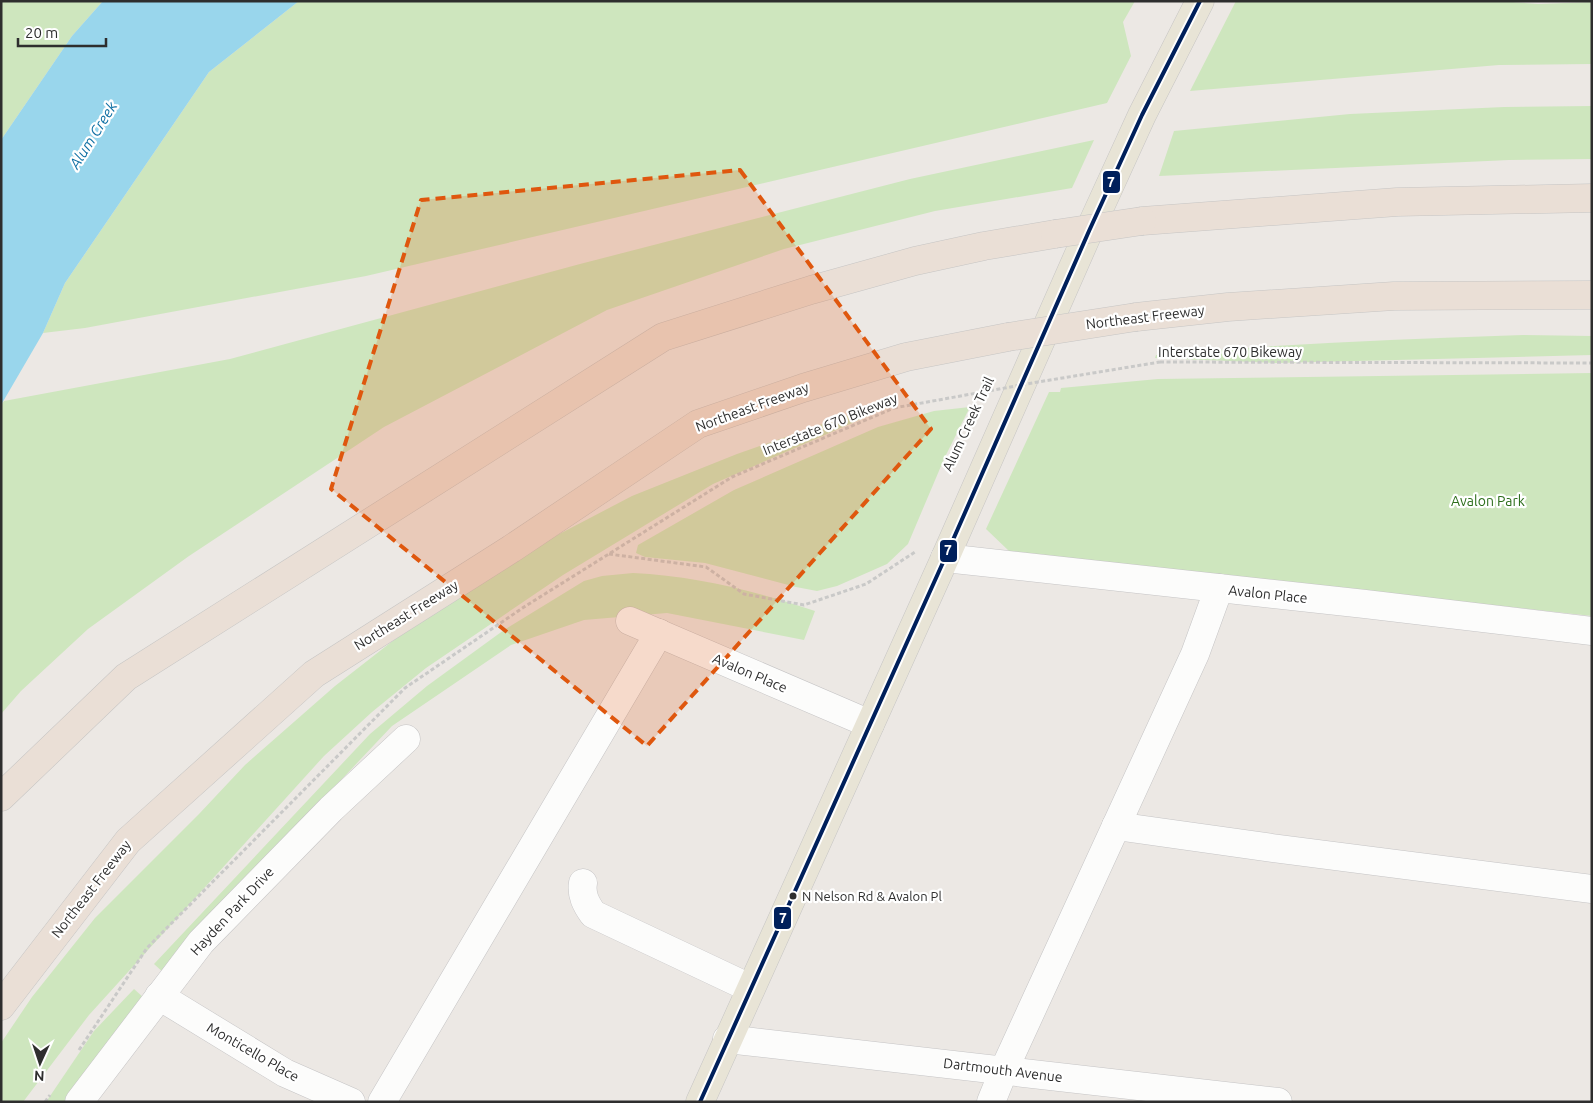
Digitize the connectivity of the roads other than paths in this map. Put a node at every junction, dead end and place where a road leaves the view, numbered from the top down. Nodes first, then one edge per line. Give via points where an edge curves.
1 (1200, 1) edge
2 (1592, 198) edge
3 (1592, 295) edge
4 (945, 558) junction
5 (1219, 588) junction
6 (630, 621) dead end
7 (1592, 631) edge
8 (659, 633) junction
9 (870, 724) junction
10 (406, 739) dead end
11 (1, 797) edge
12 (1116, 826) junction
13 (583, 882) dead end
14 (1592, 888) edge
15 (750, 988) junction
16 (159, 996) junction
17 (1, 1006) edge
18 (727, 1039) junction
19 (1004, 1070) junction
20 (79, 1102) edge
21 (350, 1102) edge
22 (382, 1102) edge
23 (700, 1102) edge
24 (991, 1102) edge
25 (1278, 1102) edge

1 - 4 main road via 1142,115
2 - 11 highway, bridge via 1397,202 1142,221 1055,234 915,261 663,337 126,677
3 - 17 highway, Northeast Freeway, bridge via 1394,296 1228,307 1136,317 906,357 698,424 511,549 314,674 128,841
4 - 5 street, Avalon Place
4 - 9 main road
5 - 7 street, Avalon Place
5 - 12 street via 1195,654
6 - 8 street, Avalon Place
8 - 9 street, Avalon Place
8 - 22 street
9 - 15 main road
10 - 16 street, Hayden Park Drive via 331,809 201,942
12 - 14 street
12 - 19 street
13 - 15 street via 586,904 593,914
15 - 18 main road
16 - 20 street, Hayden Park Drive
16 - 21 street, Monticello Place via 285,1073
18 - 19 street, Dartmouth Avenue
18 - 23 main road
19 - 24 street
19 - 25 street, Dartmouth Avenue

